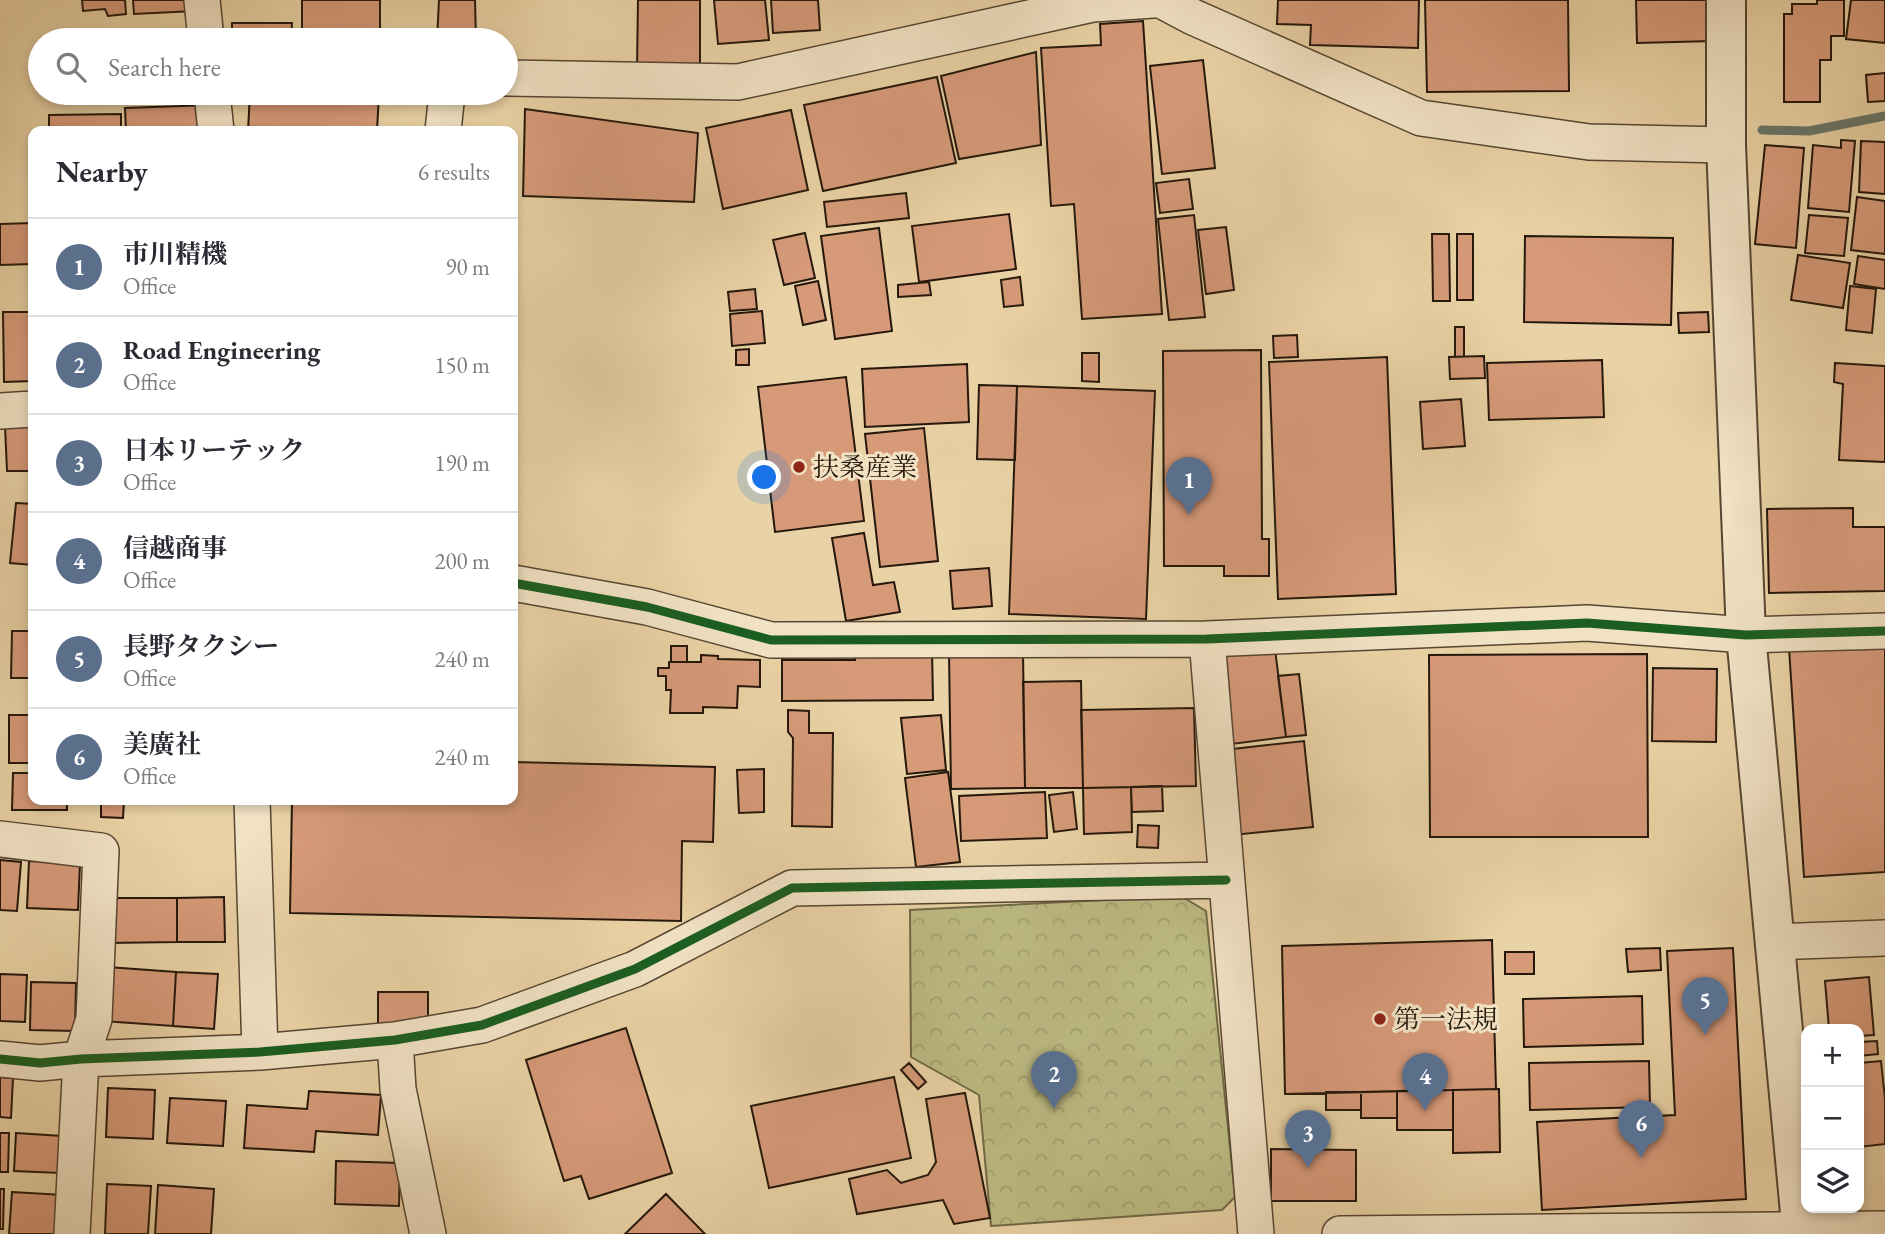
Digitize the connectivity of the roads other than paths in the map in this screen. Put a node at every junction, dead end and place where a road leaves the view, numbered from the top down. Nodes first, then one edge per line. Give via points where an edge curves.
1 (202, 0) edge
2 (1153, 0) edge
3 (1161, 0) edge
4 (1726, 0) edge
5 (1194, 9) edge
6 (205, 28) edge
7 (518, 78) edge
8 (213, 105) edge
9 (446, 105) edge
10 (215, 126) edge
11 (444, 126) edge
12 (1726, 145) junction
13 (28, 409) edge
14 (0, 411) edge
15 (518, 584) edge
16 (1885, 631) edge
17 (1746, 635) junction
18 (1207, 639) junction
19 (252, 805) edge
20 (0, 839) edge
21 (1226, 880) junction
22 (1885, 938) edge
23 (1774, 942) junction
24 (395, 1040) junction
25 (260, 1052) junction
26 (0, 1059) edge
27 (81, 1059) junction
28 (1885, 1229) edge
29 (1802, 1233) edge
30 (72, 1234) edge
31 (428, 1234) edge
32 (1256, 1234) edge
33 (1340, 1234) edge
34 (1377, 1234) edge

1 - 6 street
2 - 7 street via 1093,4 738,82
3 - 5 street
4 - 12 street
5 - 12 street via 1421,118 1588,142
8 - 10 street
9 - 11 street
12 - 17 street
13 - 14 street
15 - 18 street via 647,607 771,640
16 - 17 street
17 - 18 street via 1587,623
17 - 23 street
18 - 21 street
19 - 25 street
20 - 27 street via 101,851 94,1018
21 - 24 street via 792,888 635,969 482,1025
21 - 32 street
22 - 23 street
23 - 29 street
24 - 25 street
24 - 31 street via 398,1089
25 - 27 street
26 - 27 street via 40,1063
27 - 30 street
28 - 29 street
29 - 34 street
33 - 34 street

